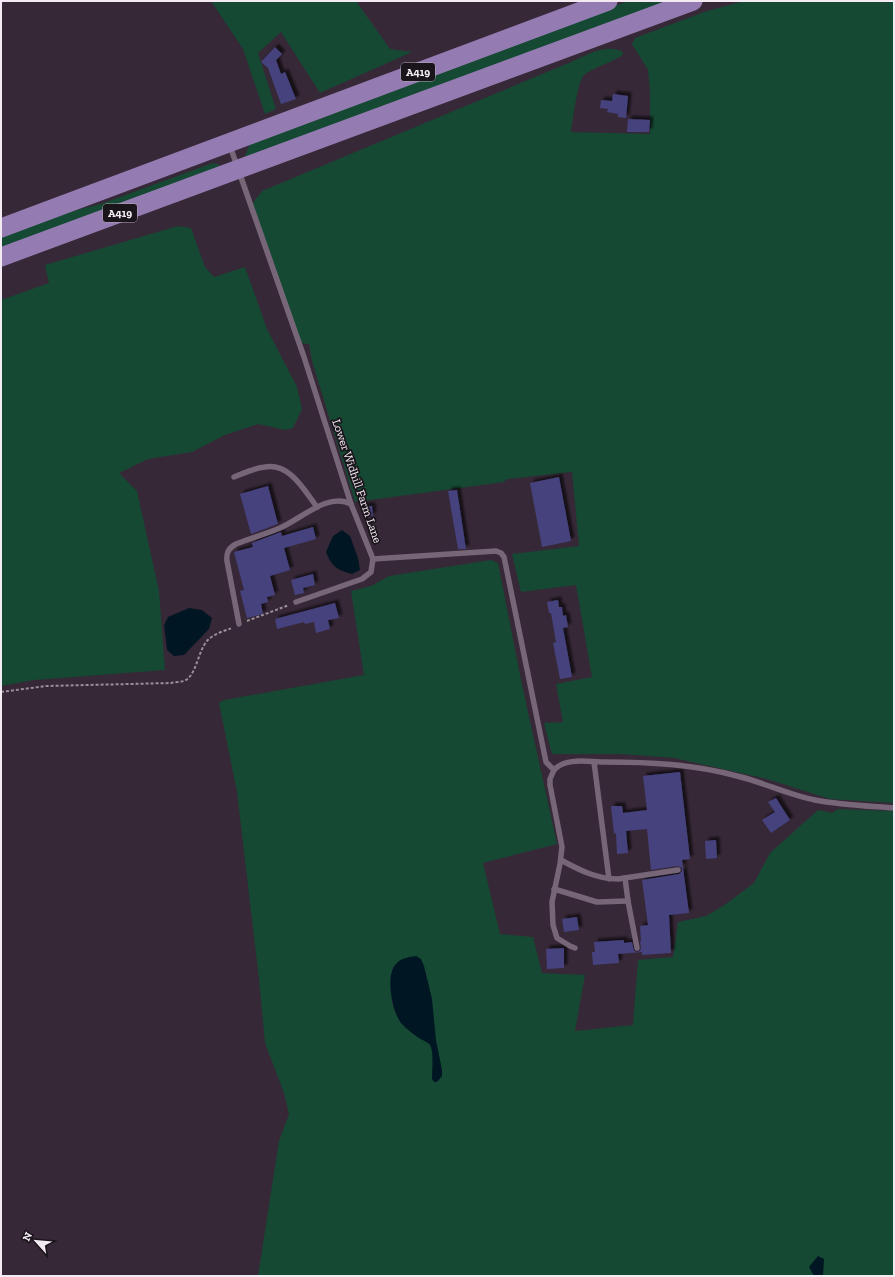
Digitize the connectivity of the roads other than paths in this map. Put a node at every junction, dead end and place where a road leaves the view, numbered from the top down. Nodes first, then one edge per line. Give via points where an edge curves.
1 (608, 1) edge
2 (693, 1) edge
3 (229, 143) junction
4 (239, 169) junction
5 (1, 228) edge
6 (1, 257) edge
7 (234, 477) dead end
8 (351, 504) junction
9 (317, 507) junction
10 (373, 560) junction
11 (296, 602) road end
12 (240, 624) road end
13 (594, 762) junction
14 (554, 770) junction
15 (894, 808) edge
16 (561, 860) junction
17 (678, 870) dead end
18 (625, 878) junction
19 (609, 879) junction
20 (554, 889) junction
21 (628, 901) junction
22 (575, 948) dead end
23 (637, 948) dead end

1 - 3 highway, A419
2 - 4 highway, A419
3 - 4 lane, Lower Widhill Farm Lane
3 - 5 highway, A419
4 - 6 highway, A419
4 - 8 lane, Lower Widhill Farm Lane via 304,357
7 - 9 lane via 266,466 282,469 298,482
8 - 9 lane via 338,500
8 - 10 lane, Lower Widhill Farm Lane
9 - 12 lane via 281,527 230,548 226,556
10 - 11 lane via 371,572 362,579
10 - 14 lane, Lower Widhill Farm Lane via 472,552 501,553 504,557 546,762
13 - 14 lane via 573,761
13 - 15 lane via 673,764 714,770 815,800
13 - 19 lane
14 - 16 lane via 550,785 561,838
16 - 19 lane via 589,874
16 - 20 lane
17 - 18 lane
18 - 19 lane
18 - 21 lane
20 - 21 lane via 597,902
20 - 22 lane via 552,914 555,933 560,941
21 - 23 lane

